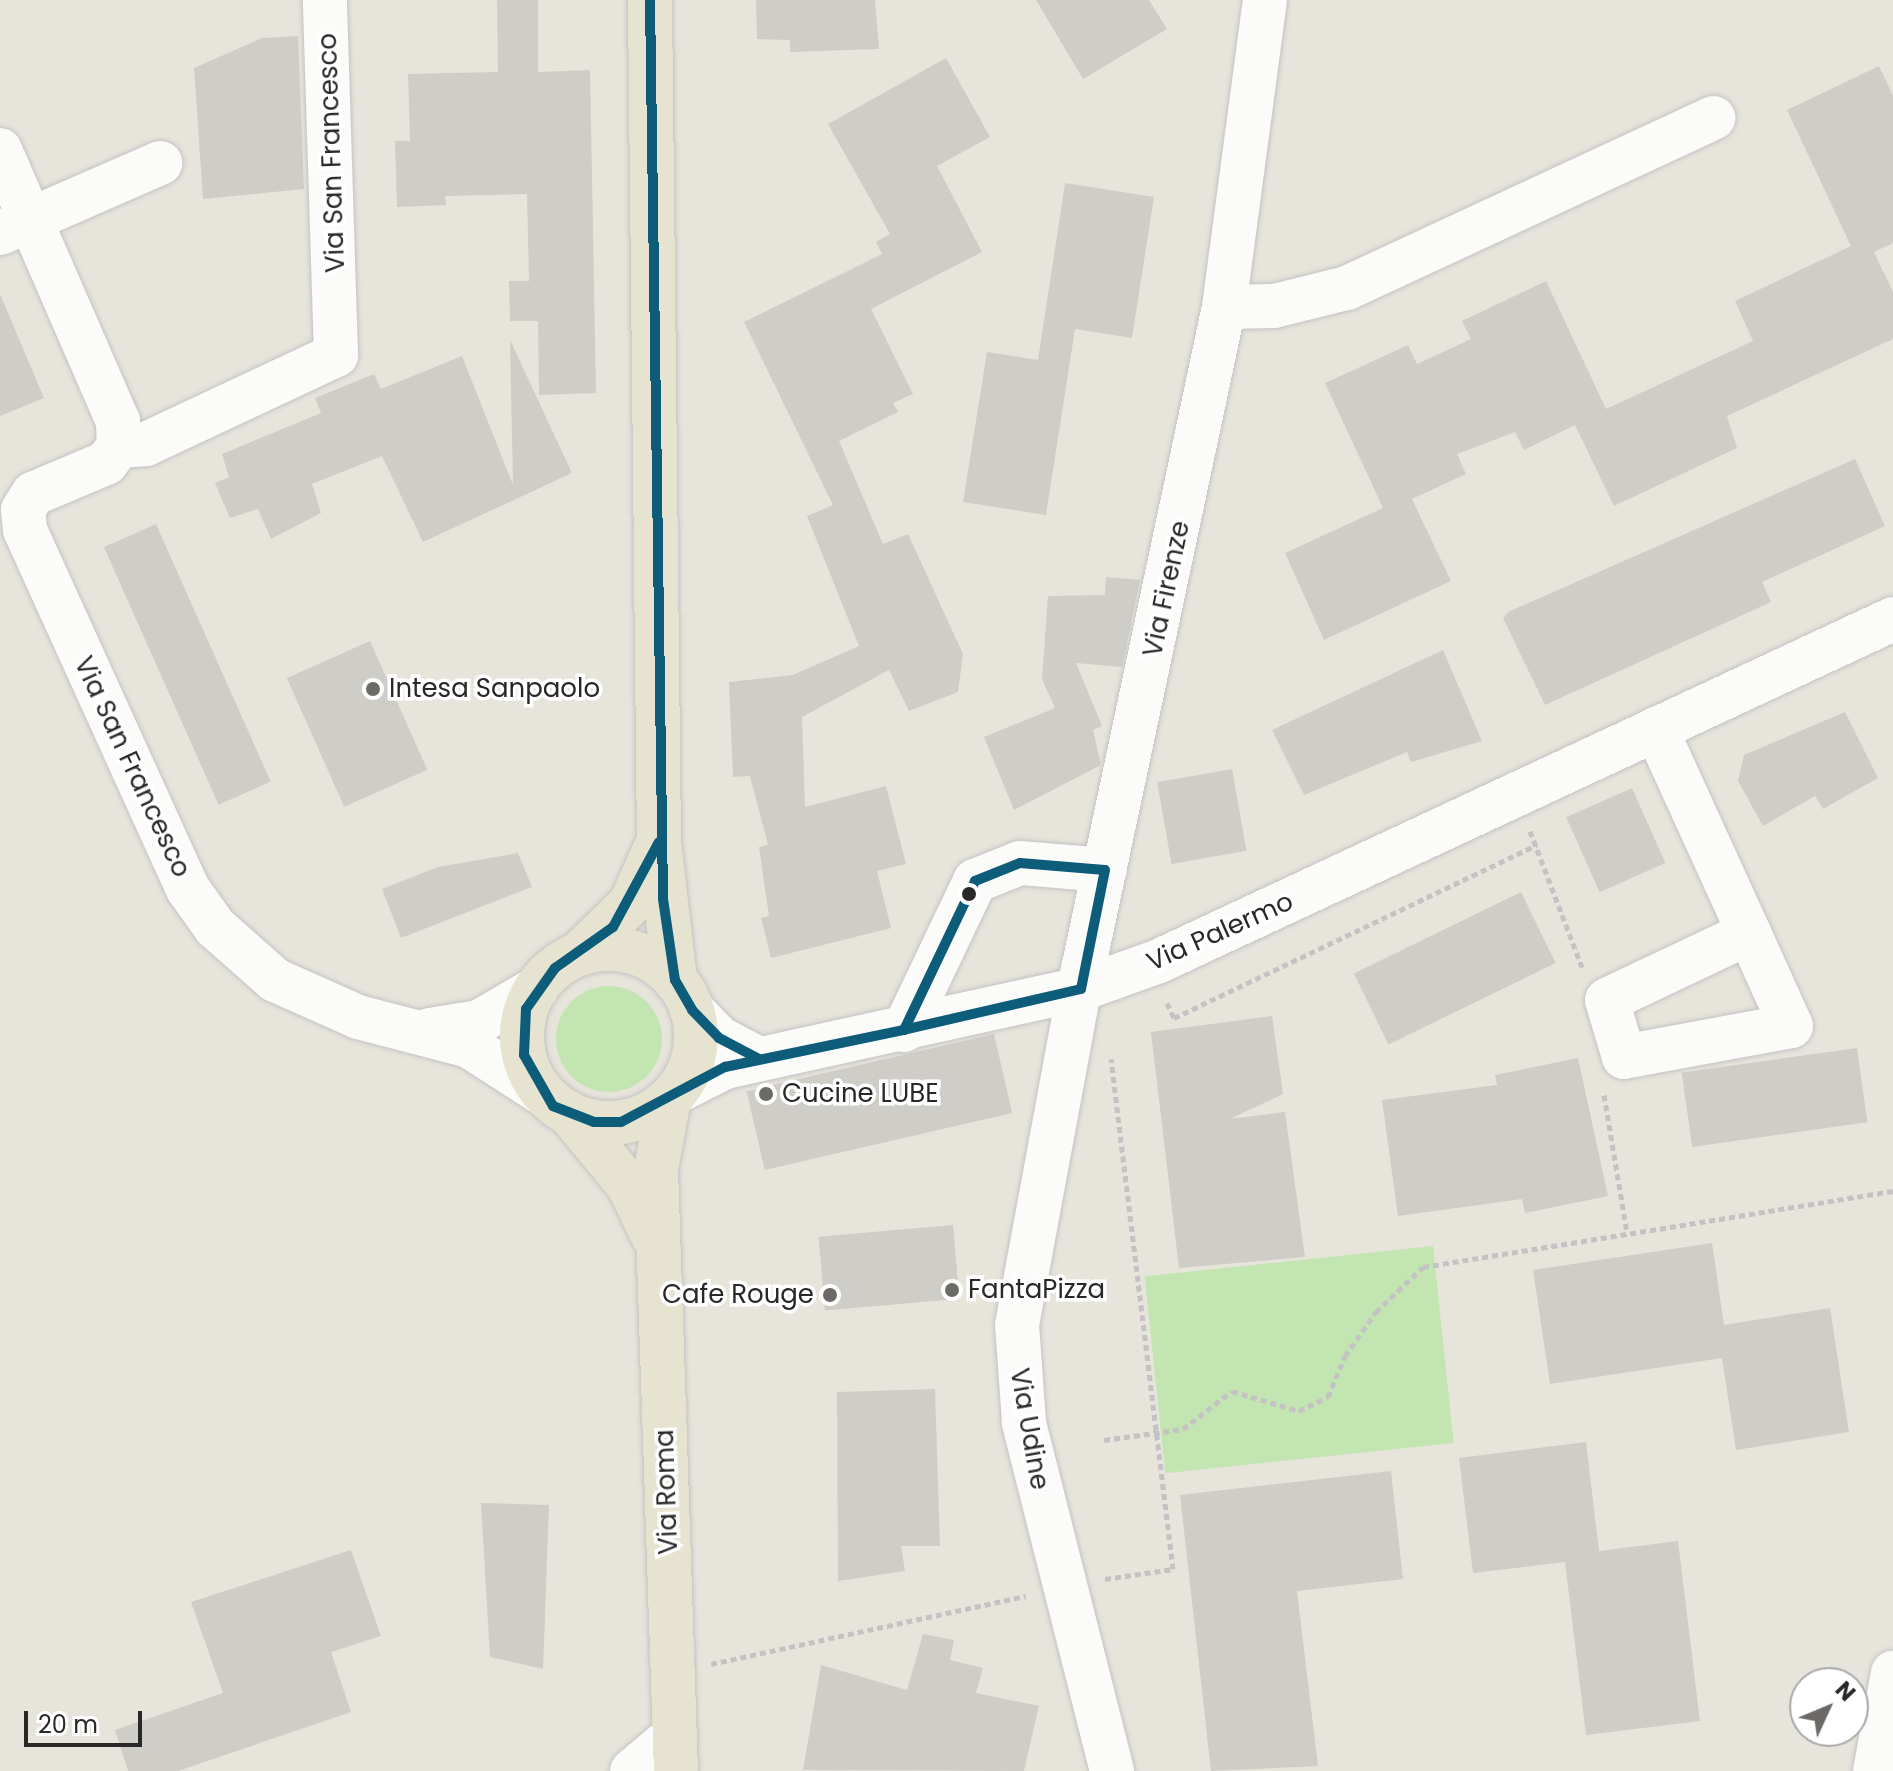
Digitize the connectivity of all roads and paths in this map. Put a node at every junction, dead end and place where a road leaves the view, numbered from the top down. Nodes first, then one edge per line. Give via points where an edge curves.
1 (325, 0) edge
2 (650, 0) edge
3 (1265, 0) edge
4 (1713, 118) dead end
5 (0, 150) edge
6 (160, 163) dead end
7 (15, 227) edge
8 (1224, 307) junction
9 (119, 446) junction
10 (12, 508) edge
11 (1893, 619) edge
12 (1656, 729) junction
13 (1526, 820) dead end
14 (659, 842) junction
15 (1537, 845) junction
16 (1105, 870) junction
17 (1749, 933) junction
18 (579, 954) junction
19 (1585, 983) dead end
20 (536, 989) junction
21 (1081, 989) junction
22 (1161, 992) dead end
23 (684, 995) junction
24 (430, 1030) junction
25 (904, 1030) junction
26 (1109, 1042) dead end
27 (759, 1059) junction
28 (1602, 1082) dead end
29 (673, 1096) junction
30 (555, 1103) junction
31 (1893, 1191) edge
32 (1627, 1232) junction
33 (659, 1249) junction
34 (1156, 1433) junction
35 (1104, 1440) dead end
36 (1088, 1582) dead end
37 (1043, 1593) dead end
38 (674, 1672) junction
39 (1893, 1673) edge
40 (675, 1753) edge
41 (632, 1771) edge
42 (1112, 1771) edge
43 (1875, 1771) edge

1 - 9 street, Via San Francesco via 336,355 146,444
2 - 14 main road
3 - 8 street, Via Firenze
4 - 8 street via 1347,288 1274,306
5 - 7 street
6 - 7 street
7 - 9 street via 118,421
8 - 16 street, Via Firenze
9 - 10 street, Via San Francesco via 106,463
10 - 24 street, Via San Francesco via 165,848 215,927 275,980 325,1005
11 - 12 street, Via Palermo
12 - 17 street
12 - 21 street, Via Palermo via 1184,950
13 - 15 path
14 - 18 main road via 631,903
14 - 23 main road
15 - 19 path via 1576,937
15 - 22 path via 1174,1018
16 - 21 street, Via Firenze
16 - 25 street via 1020,863 975,881
17 - 17 street via 1607,1000 1624,1057 1791,1026
18 - 20 main road
18 - 23 main road via 631,952
20 - 24 street, Via San Francesco via 479,1022
20 - 30 main road via 522,1032
21 - 25 street, Via Palermo
21 - 42 street, Via Udine via 1019,1311 1015,1376
23 - 27 street via 719,1038
23 - 29 main road via 691,1064
24 - 30 street, Via San Francesco
25 - 27 street, Via Palermo
26 - 34 path
27 - 29 street, Via Palermo
28 - 32 path
29 - 30 main road via 621,1122
29 - 33 main road, Via Roma via 656,1169
30 - 33 main road, Via Roma via 629,1186
31 - 32 path
32 - 34 path via 1423,1267 1353,1345 1328,1397 1299,1411 1232,1391 1183,1429
33 - 38 main road, Via Roma
34 - 35 path
34 - 36 path via 1173,1569
37 - 38 path
38 - 40 main road, Via Roma
39 - 43 street
40 - 41 street, Via Roma

